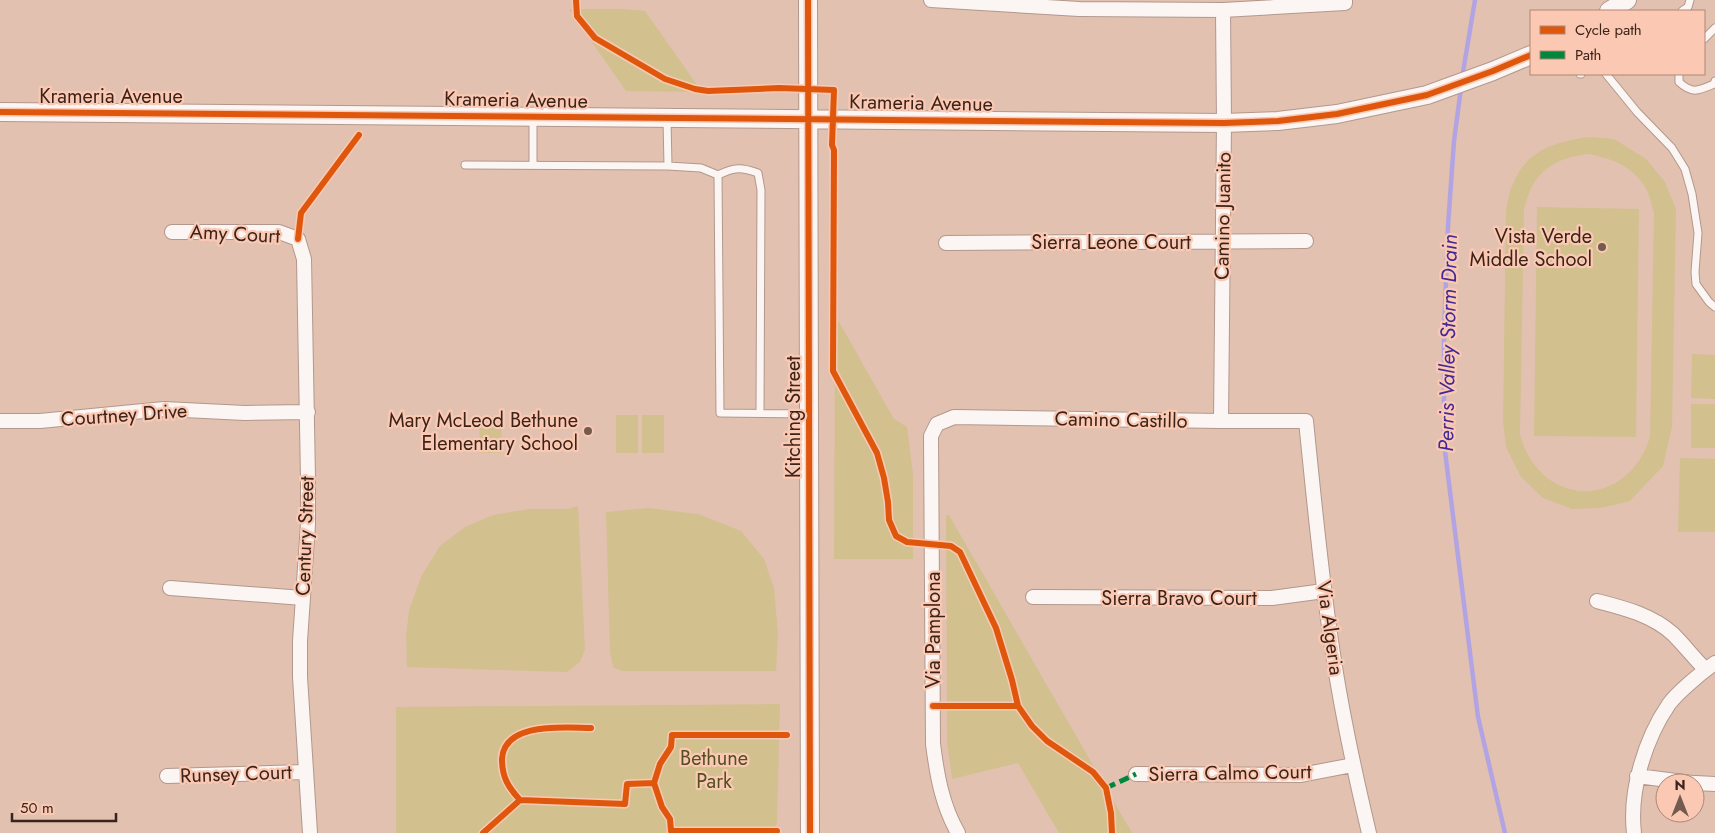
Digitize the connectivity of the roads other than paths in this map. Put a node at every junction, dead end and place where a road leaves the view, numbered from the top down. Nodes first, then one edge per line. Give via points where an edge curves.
1 (808, 0) edge
2 (931, 0) edge
3 (1627, 0) edge
4 (1690, 0) edge
5 (1345, 1) edge
6 (1079, 4) edge
7 (1223, 10) junction
8 (1611, 10) edge
9 (1684, 10) edge
10 (1715, 28) edge
11 (1705, 38) edge
12 (1530, 55) edge
13 (1607, 75) edge
14 (1679, 75) edge
15 (1715, 81) edge
16 (0, 112) edge
17 (533, 116) junction
18 (667, 117) junction
19 (808, 118) junction
20 (1224, 123) junction
21 (465, 165) dead end
22 (533, 165) junction
23 (668, 166) junction
24 (718, 175) junction
25 (172, 232) dead end
26 (298, 239) joint
27 (1222, 241) junction
28 (1306, 241) dead end
29 (946, 243) dead end
30 (1715, 307) edge
31 (308, 412) junction
32 (760, 413) junction
33 (809, 414) junction
34 (0, 421) edge
35 (1221, 421) junction
36 (1306, 421) joint
37 (937, 424) joint
38 (170, 588) dead end
39 (1324, 591) junction
40 (1033, 597) dead end
41 (303, 598) junction
42 (1597, 601) dead end
43 (1710, 666) edge
44 (1353, 765) junction
45 (305, 772) junction
46 (1136, 774) dead end
47 (167, 776) dead end
48 (1637, 776) junction
49 (1655, 778) edge
50 (310, 833) edge
51 (810, 833) edge
52 (958, 833) edge
53 (1369, 833) edge
54 (1634, 833) edge

1 - 19 street, Kitching Street
2 - 6 street
3 - 8 street
4 - 9 lane
5 - 7 street
6 - 7 street
7 - 20 street, Camino Juanito
10 - 11 lane
12 - 20 street, Krameria Avenue via 1427,95 1337,114
13 - 30 lane via 1672,148 1684,169 1698,233 1696,284
14 - 15 lane via 1679,82 1687,89 1699,91
16 - 17 street, Krameria Avenue
17 - 18 street, Krameria Avenue
17 - 22 lane
18 - 19 street, Krameria Avenue
18 - 23 lane
19 - 20 street, Krameria Avenue
19 - 33 street, Kitching Street
20 - 27 street, Camino Juanito
21 - 22 lane
22 - 23 lane
23 - 24 lane via 701,168
24 - 32 lane via 720,413
24 - 32 lane via 730,169 744,168 758,173
25 - 26 street, Amy Court via 279,232
26 - 31 street, Century Street via 304,259
27 - 28 street, Sierra Leone Court
27 - 29 street, Sierra Leone Court
27 - 35 street, Camino Juanito
31 - 34 street, Courtney Drive via 253,414 164,409 40,421
31 - 41 street, Century Street via 308,524
32 - 33 lane
33 - 51 street, Kitching Street
35 - 36 street, Camino Castillo
35 - 37 street, Camino Castillo via 954,417
36 - 39 street, Via Algeria
37 - 52 street, Via Pamplona via 931,436 933,744 938,782 949,818
38 - 41 street
39 - 40 street, Sierra Bravo Court via 1272,598
39 - 44 street, Via Algeria
41 - 45 street, Century Street via 300,677
42 - 43 street via 1647,617
43 - 48 street via 1669,704 1651,737
44 - 46 street, Sierra Calmo Court via 1302,775
44 - 53 street, Via Algeria
45 - 47 street, Runsey Court
45 - 50 street, Century Street
48 - 49 street
48 - 54 street via 1633,804

